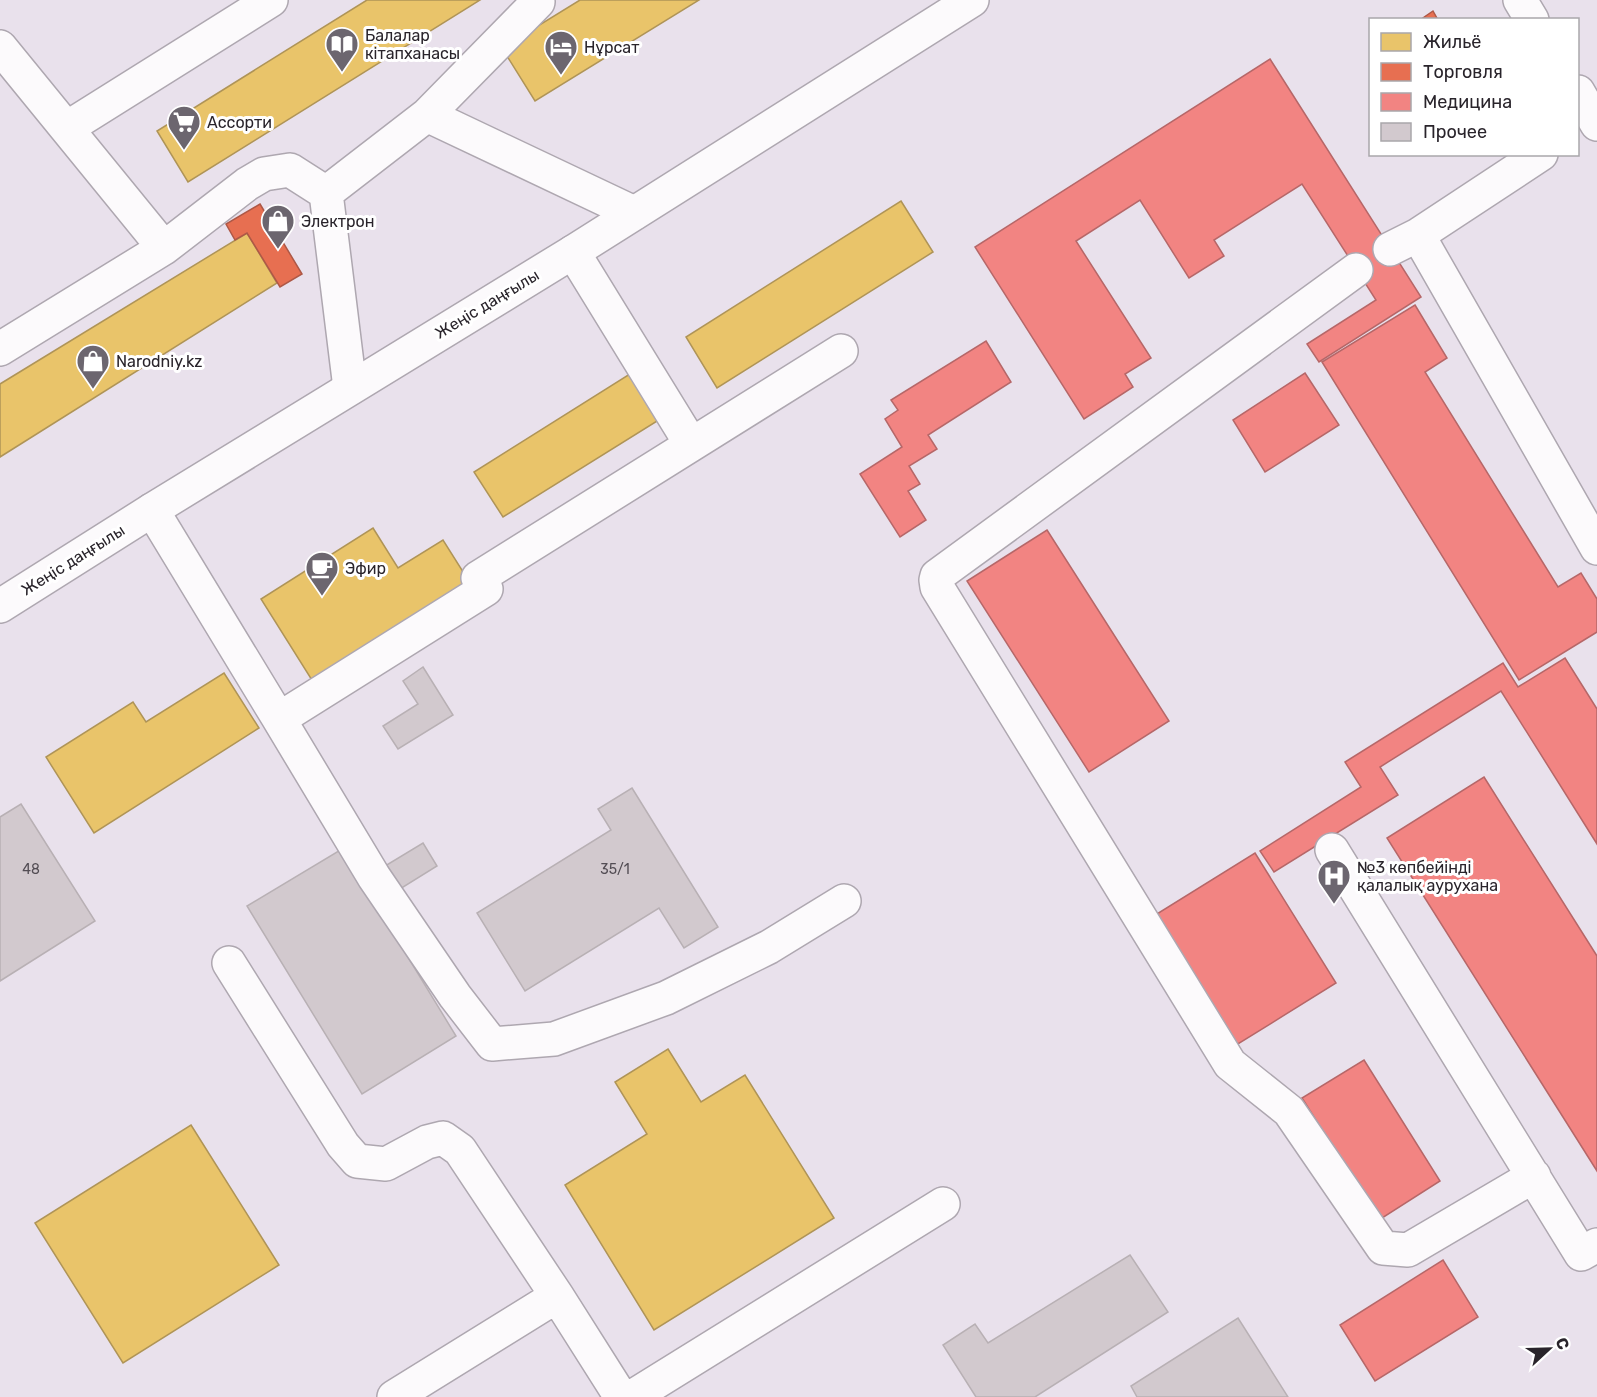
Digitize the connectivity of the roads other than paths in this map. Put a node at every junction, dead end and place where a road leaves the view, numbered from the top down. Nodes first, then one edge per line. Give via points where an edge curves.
1 (271, 0) edge
2 (972, 0) edge
3 (1520, 0) edge
4 (538, 1) edge
5 (1531, 18) edge
6 (0, 47) edge
7 (426, 115) junction
8 (67, 128) junction
9 (1538, 156) edge
10 (326, 193) junction
11 (634, 213) junction
12 (164, 248) junction
13 (573, 252) junction
14 (1356, 270) dead end
15 (0, 349) edge
16 (841, 351) dead end
17 (350, 388) junction
18 (691, 444) junction
19 (152, 510) junction
20 (1597, 548) edge
21 (0, 606) edge
22 (279, 719) junction
23 (1332, 850) dead end
24 (844, 901) dead end
25 (229, 963) dead end
26 (1533, 1176) junction
27 (943, 1204) dead end
28 (1597, 1245) edge
29 (557, 1296) junction
30 (394, 1397) edge
31 (621, 1397) edge
32 (632, 1397) edge

1 - 8 main road
2 - 11 main road, Жеңіс даңғылы
3 - 5 main road
4 - 7 main road
6 - 8 main road
7 - 10 main road
7 - 11 main road
8 - 12 main road
9 - 20 main road via 1404,242
10 - 12 main road via 290,170 264,174
10 - 17 main road
11 - 13 main road, Жеңіс даңғылы
12 - 15 main road
13 - 17 main road, Жеңіс даңғылы
13 - 18 main road
14 - 26 main road via 937,576 937,587 1230,1064 1289,1111 1383,1248 1408,1250
16 - 18 main road
17 - 19 main road, Жеңіс даңғылы
18 - 22 main road via 478,578 486,589
19 - 21 main road, Жеңіс даңғылы
19 - 22 main road
22 - 24 main road via 374,877 492,1044 554,1039 666,998 769,947
23 - 26 main road
25 - 29 main road via 343,1145 357,1161 386,1164 427,1142 443,1138 460,1150
26 - 28 main road via 1581,1254
27 - 32 main road
29 - 30 main road
29 - 31 main road

